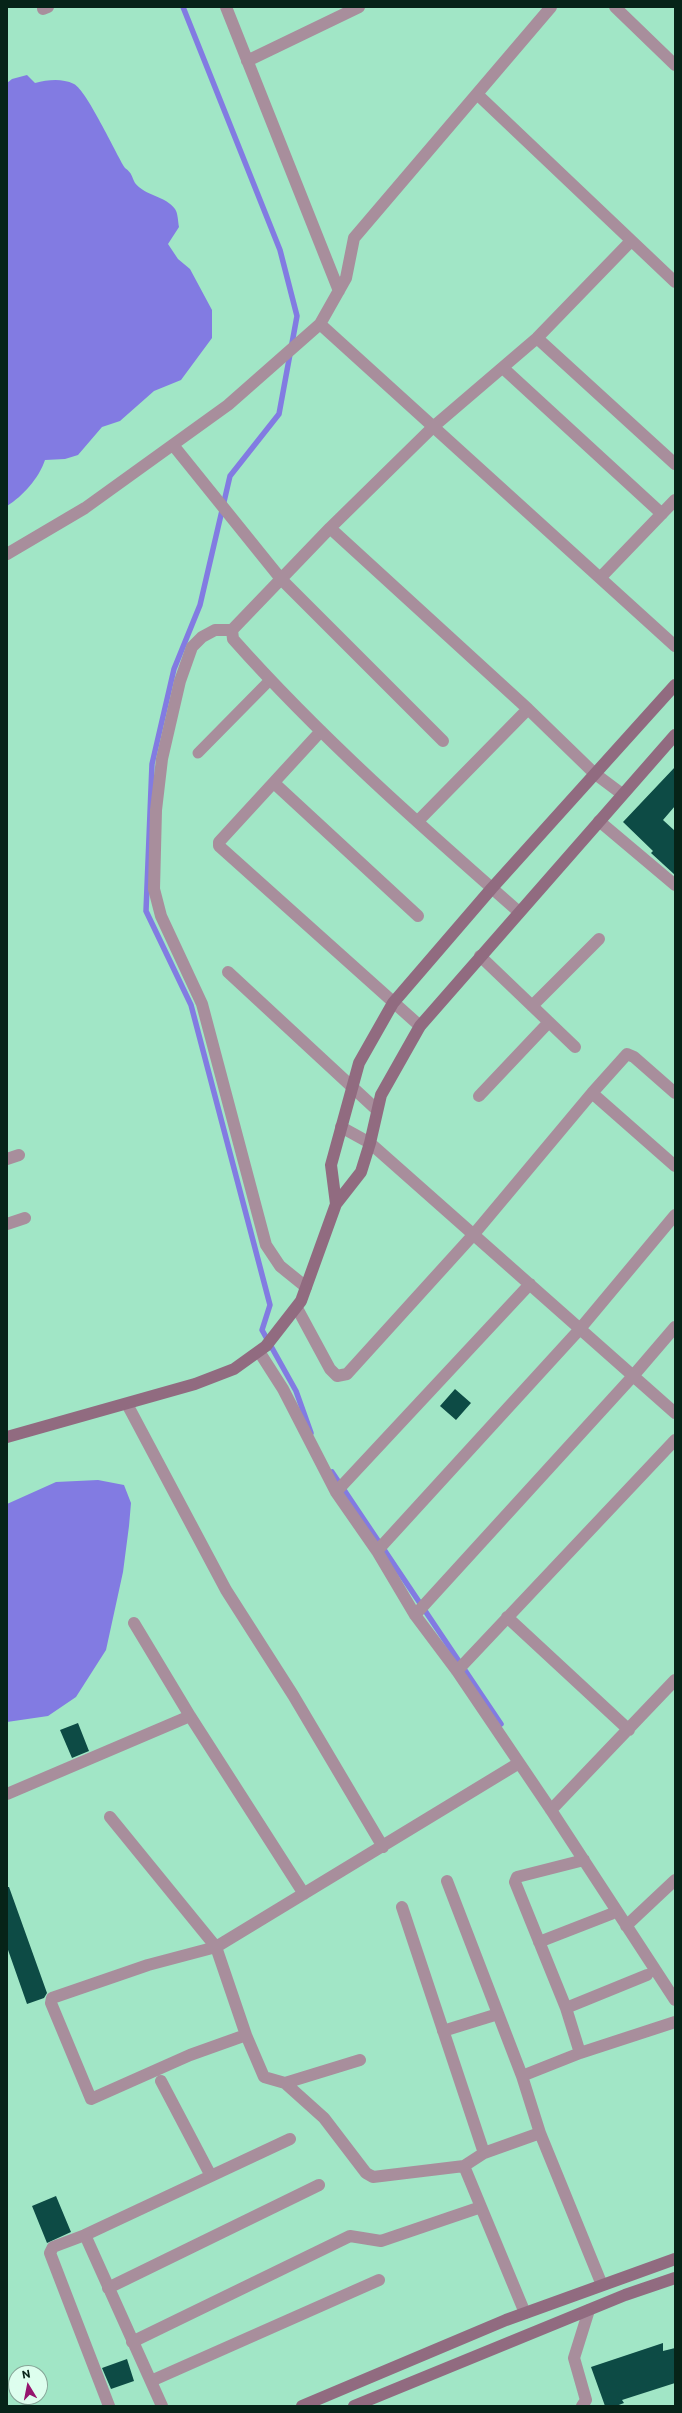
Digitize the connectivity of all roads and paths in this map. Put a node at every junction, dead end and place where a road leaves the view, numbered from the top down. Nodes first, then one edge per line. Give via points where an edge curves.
1 (42, 7) edge
2 (48, 7) edge
3 (226, 7) edge
4 (359, 7) edge
5 (551, 7) edge
6 (615, 7) edge
7 (247, 61) junction
8 (675, 65) edge
9 (477, 94) junction
10 (632, 240) junction
11 (675, 282) edge
12 (339, 291) junction
13 (320, 324) junction
14 (537, 338) junction
15 (503, 368) junction
16 (433, 427) junction
17 (173, 445) junction
18 (675, 464) edge
19 (675, 500) edge
20 (662, 514) junction
21 (330, 528) junction
22 (7, 554) edge
23 (600, 578) junction
24 (282, 579) junction
25 (232, 630) junction
26 (675, 646) edge
27 (270, 680) junction
28 (675, 685) edge
29 (528, 709) junction
30 (321, 731) junction
31 (675, 735) edge
32 (443, 741) dead end
33 (198, 753) dead end
34 (594, 773) junction
35 (274, 783) junction
36 (622, 794) junction
37 (418, 821) junction
38 (599, 821) junction
39 (674, 883) edge
40 (492, 888) junction
41 (519, 912) junction
42 (418, 916) dead end
43 (599, 939) dead end
44 (480, 956) junction
45 (228, 972) dead end
46 (393, 1003) junction
47 (532, 1006) junction
48 (549, 1022) junction
49 (420, 1026) junction
50 (575, 1047) dead end
51 (352, 1088) junction
52 (592, 1093) junction
53 (675, 1093) edge
54 (479, 1096) dead end
55 (378, 1110) junction
56 (341, 1127) junction
57 (370, 1143) junction
58 (19, 1155) dead end
59 (7, 1159) edge
60 (675, 1166) edge
61 (336, 1204) junction
62 (675, 1215) edge
63 (25, 1218) dead end
64 (7, 1224) edge
65 (474, 1234) junction
66 (530, 1284) junction
67 (306, 1287) junction
68 (296, 1310) junction
69 (675, 1327) edge
70 (579, 1330) junction
71 (263, 1349) junction
72 (633, 1376) junction
73 (128, 1404) junction
74 (674, 1412) edge
75 (7, 1436) edge
76 (675, 1440) edge
77 (336, 1492) junction
78 (377, 1551) junction
79 (416, 1615) junction
80 (507, 1618) junction
81 (134, 1623) dead end
82 (457, 1671) junction
83 (675, 1680) edge
84 (190, 1716) junction
85 (629, 1730) junction
86 (519, 1763) junction
87 (7, 1794) edge
88 (551, 1810) junction
89 (110, 1817) dead end
90 (383, 1847) junction
91 (584, 1860) junction
92 (675, 1880) edge
93 (446, 1882) dead end
94 (304, 1894) junction
95 (402, 1907) dead end
96 (611, 1914) dead end
97 (626, 1926) junction
98 (539, 1942) junction
99 (216, 1947) junction
100 (647, 1975) dead end
101 (675, 2000) edge
102 (566, 2008) junction
103 (498, 2014) junction
104 (675, 2022) edge
105 (443, 2031) junction
106 (246, 2035) junction
107 (580, 2052) junction
108 (360, 2060) dead end
109 (522, 2076) junction
110 (161, 2081) dead end
111 (285, 2082) junction
112 (540, 2133) junction
113 (290, 2139) dead end
114 (484, 2154) junction
115 (464, 2166) junction
116 (211, 2176) junction
117 (318, 2185) dead end
118 (481, 2207) junction
119 (85, 2235) junction
120 (675, 2258) edge
121 (675, 2278) edge
122 (379, 2280) dead end
123 (602, 2285) junction
124 (108, 2288) junction
125 (589, 2310) junction
126 (525, 2313) junction
127 (456, 2341) junction
128 (132, 2342) junction
129 (465, 2360) junction
130 (152, 2381) junction
131 (110, 2406) edge
132 (162, 2406) edge
133 (302, 2406) edge
134 (354, 2406) edge
135 (582, 2406) edge

1 - 2 street
3 - 7 street
4 - 7 street
5 - 9 street
6 - 8 street
7 - 12 street
9 - 10 street
9 - 12 street via 354,238 346,278
10 - 11 street
10 - 14 street
12 - 13 street
13 - 16 street
13 - 17 street via 228,405
14 - 15 street
14 - 18 street
15 - 16 street
15 - 20 street
16 - 21 street
16 - 23 street
17 - 22 street via 85,508
17 - 24 street
19 - 20 street
20 - 23 street
21 - 24 street
21 - 29 street
23 - 26 street
24 - 25 street
24 - 32 street
25 - 27 street via 233,639
25 - 67 street via 215,630 202,637 192,647 180,681 162,759 156,810 154,889 161,916 202,1004 266,1245 280,1266
27 - 30 street
27 - 33 lane
28 - 34 street
29 - 34 street
29 - 37 street
30 - 35 street
30 - 37 street
31 - 36 street
34 - 36 street
34 - 40 street
35 - 42 street
35 - 46 street via 219,842 219,846
36 - 38 street
37 - 40 street
38 - 39 street
38 - 41 street
40 - 41 street
40 - 46 street
41 - 44 street
43 - 47 street
44 - 47 street
44 - 49 street
45 - 51 street
46 - 49 street
46 - 51 street via 359,1063
47 - 48 street
48 - 50 street
48 - 54 street
49 - 55 street via 381,1095
51 - 55 street
51 - 56 street
52 - 53 street via 627,1054 634,1057
52 - 60 street
52 - 65 street
55 - 57 street
56 - 57 street
56 - 61 street via 331,1165
57 - 61 street via 361,1172
57 - 65 street
58 - 59 street
61 - 67 street
62 - 70 street
63 - 64 street
65 - 66 street
65 - 68 street via 347,1374 337,1376 330,1369
66 - 70 street
66 - 77 street
67 - 68 street
68 - 71 street
69 - 72 street
70 - 72 street
70 - 78 street
71 - 73 street via 234,1369 195,1384
71 - 77 street
72 - 74 street
72 - 79 street
73 - 75 street
73 - 90 street via 226,1590
76 - 80 street
77 - 78 street
78 - 79 street
79 - 82 street
80 - 82 street
80 - 85 street
81 - 84 street
82 - 86 street
83 - 85 street
84 - 87 street
84 - 94 street
85 - 88 street
86 - 88 street
86 - 90 street
88 - 91 street
89 - 99 street
90 - 94 street
91 - 97 street
91 - 98 street via 515,1879
92 - 97 street
93 - 103 street
94 - 99 street
95 - 105 street
96 - 98 street
97 - 101 street
98 - 102 street
99 - 106 street
99 - 106 street via 148,1965 52,1998 51,2003 91,2099 190,2055
100 - 102 street
102 - 107 street
103 - 105 street
103 - 109 street
104 - 107 street
105 - 114 street
106 - 111 street via 264,2076
107 - 109 street
108 - 111 street
109 - 112 street
110 - 116 street
111 - 115 street via 324,2118 366,2173 373,2177
112 - 114 street
112 - 123 street
113 - 116 street
114 - 115 street
115 - 118 street
116 - 119 street
117 - 124 street
118 - 126 street
118 - 128 street via 381,2241 350,2236
119 - 124 street
119 - 131 street via 53,2247 50,2253
120 - 123 street
121 - 125 street
122 - 130 street
123 - 126 street
124 - 128 street
125 - 129 street
125 - 135 street via 574,2358 586,2400
126 - 127 street
127 - 129 street
127 - 133 street
128 - 130 street
129 - 134 street
130 - 132 street

